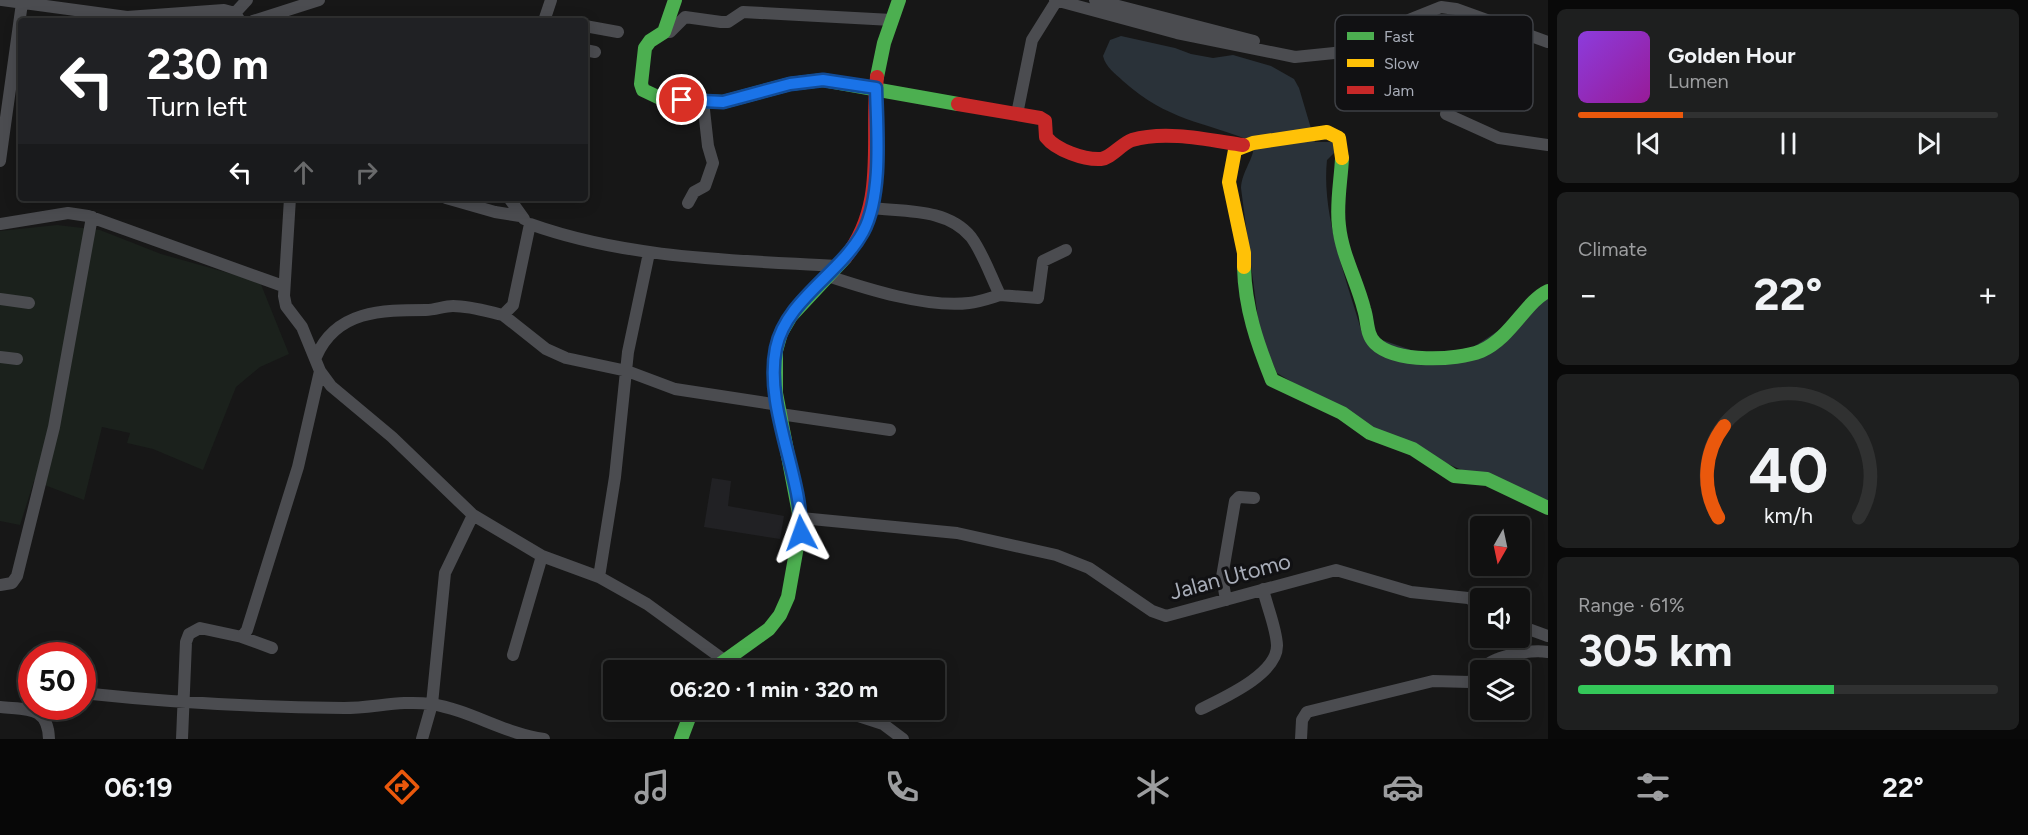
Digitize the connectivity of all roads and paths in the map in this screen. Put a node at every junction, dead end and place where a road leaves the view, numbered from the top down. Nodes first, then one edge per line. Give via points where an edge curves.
1 (2, 0) edge
2 (247, 0) edge
3 (319, 0) edge
4 (551, 0) edge
5 (675, 0) edge
6 (899, 0) edge
7 (1056, 0) edge
8 (1095, 0) edge
9 (1442, 2) edge
10 (22, 3) junction
11 (1420, 15) edge
12 (1478, 15) edge
13 (80, 16) edge
14 (238, 17) edge
15 (20, 18) edge
16 (111, 18) edge
17 (138, 18) edge
18 (262, 18) edge
19 (548, 18) edge
20 (892, 20) junction
21 (588, 27) edge
22 (1533, 30) edge
23 (18, 32) edge
24 (618, 32) dead end
25 (664, 32) junction
26 (1533, 34) edge
27 (1548, 34) edge
28 (1548, 42) edge
29 (1335, 52) edge
30 (1296, 53) junction
31 (876, 88) junction
32 (703, 101) junction
33 (1017, 114) junction
34 (1446, 114) dead end
35 (1248, 144) junction
36 (1548, 145) edge
37 (0, 161) edge
38 (290, 201) edge
39 (456, 201) edge
40 (511, 201) edge
41 (688, 202) dead end
42 (872, 208) junction
43 (92, 217) junction
44 (525, 220) junction
45 (0, 224) edge
46 (1066, 250) dead end
47 (649, 253) junction
48 (832, 271) junction
49 (283, 286) junction
50 (1548, 291) edge
51 (1000, 295) junction
52 (0, 300) edge
53 (29, 303) dead end
54 (503, 315) junction
55 (315, 353) junction
56 (0, 357) edge
57 (17, 359) dead end
58 (627, 370) junction
59 (320, 371) junction
60 (779, 410) junction
61 (890, 430) dead end
62 (1254, 498) dead end
63 (1548, 508) edge
64 (473, 515) junction
65 (801, 518) junction
66 (542, 556) junction
67 (599, 577) junction
68 (0, 585) edge
69 (1263, 590) junction
70 (1470, 599) edge
71 (1226, 600) junction
72 (1530, 630) edge
73 (1548, 636) edge
74 (242, 638) junction
75 (272, 648) dead end
76 (1548, 652) edge
77 (513, 655) dead end
78 (710, 660) edge
79 (728, 660) edge
80 (1494, 660) edge
81 (1470, 682) edge
82 (96, 694) edge
83 (183, 703) junction
84 (432, 704) junction
85 (0, 707) edge
86 (1201, 709) dead end
87 (688, 720) edge
88 (871, 720) edge
89 (49, 739) edge
90 (182, 739) edge
91 (422, 739) edge
92 (544, 739) edge
93 (681, 739) edge
94 (903, 739) edge
95 (1301, 739) edge

1 - 10 street
2 - 14 street
3 - 18 street
4 - 19 street
5 - 25 street
6 - 20 street
7 - 30 street via 1177,33
7 - 33 street via 1032,40
8 - 30 street
9 - 11 street
9 - 12 street
10 - 13 street
10 - 15 street
13 - 16 street
14 - 17 street via 224,10
20 - 25 street via 743,12 728,22 685,16 670,32
20 - 31 street
21 - 24 street
22 - 27 street
23 - 37 street
25 - 32 street via 645,48 643,90 662,99
26 - 28 street
29 - 30 street
31 - 32 street via 823,80 790,84 738,100
31 - 33 street
31 - 42 street
32 - 41 street via 713,167 705,186 694,192
33 - 35 street via 1045,121 1045,135 1050,142 1100,160 1124,143 1149,138
34 - 36 street via 1499,138
35 - 50 street via 1328,132 1339,138 1342,150 1338,222 1371,339 1381,347 1401,355 1427,358 1478,354 1502,339
35 - 63 street via 1234,152 1229,182 1244,253 1245,290 1254,336 1272,380 1342,413 1370,433 1413,449 1454,476 1487,479
38 - 49 street
39 - 44 street
40 - 44 street
42 - 48 street via 864,230
42 - 51 street via 932,214 955,222 973,240
43 - 45 street via 68,213
43 - 49 street
43 - 68 street via 54,427 16,576 12,584
44 - 47 street via 572,237
44 - 54 street via 513,305
46 - 51 street via 1043,261 1038,298
47 - 48 street
47 - 58 street
48 - 51 street via 878,292 944,303 970,303
48 - 60 street via 781,332 774,369
49 - 55 street via 286,306
52 - 53 street
54 - 55 street via 451,305 430,310 382,310 352,317
54 - 58 street via 546,349 566,358
55 - 59 street
56 - 57 street
58 - 60 street via 675,389
58 - 67 street
59 - 64 street via 331,386 392,437
59 - 74 street via 298,467 248,630
60 - 61 street
60 - 65 street
62 - 71 street via 1239,497 1234,501 1222,577
64 - 66 street
64 - 84 street via 445,573
65 - 71 street, Jalan Utomo via 957,533 1056,555 1089,568 1152,611 1166,616
65 - 79 street via 799,546 783,611 764,635
66 - 67 street
66 - 77 street
67 - 78 street via 647,604
69 - 70 street, Jalan Utomo via 1336,570 1411,592
69 - 71 street, Jalan Utomo
69 - 86 street via 1277,644 1272,661 1240,688
72 - 73 street
74 - 75 street
74 - 83 street via 200,628 189,634 183,668
76 - 80 street via 1528,651
81 - 95 street via 1433,681 1307,712 1302,720
82 - 83 street
83 - 84 street via 346,708 402,702
83 - 90 street
84 - 91 street
84 - 92 street
85 - 89 street via 37,711 46,720
87 - 93 street
88 - 94 street

